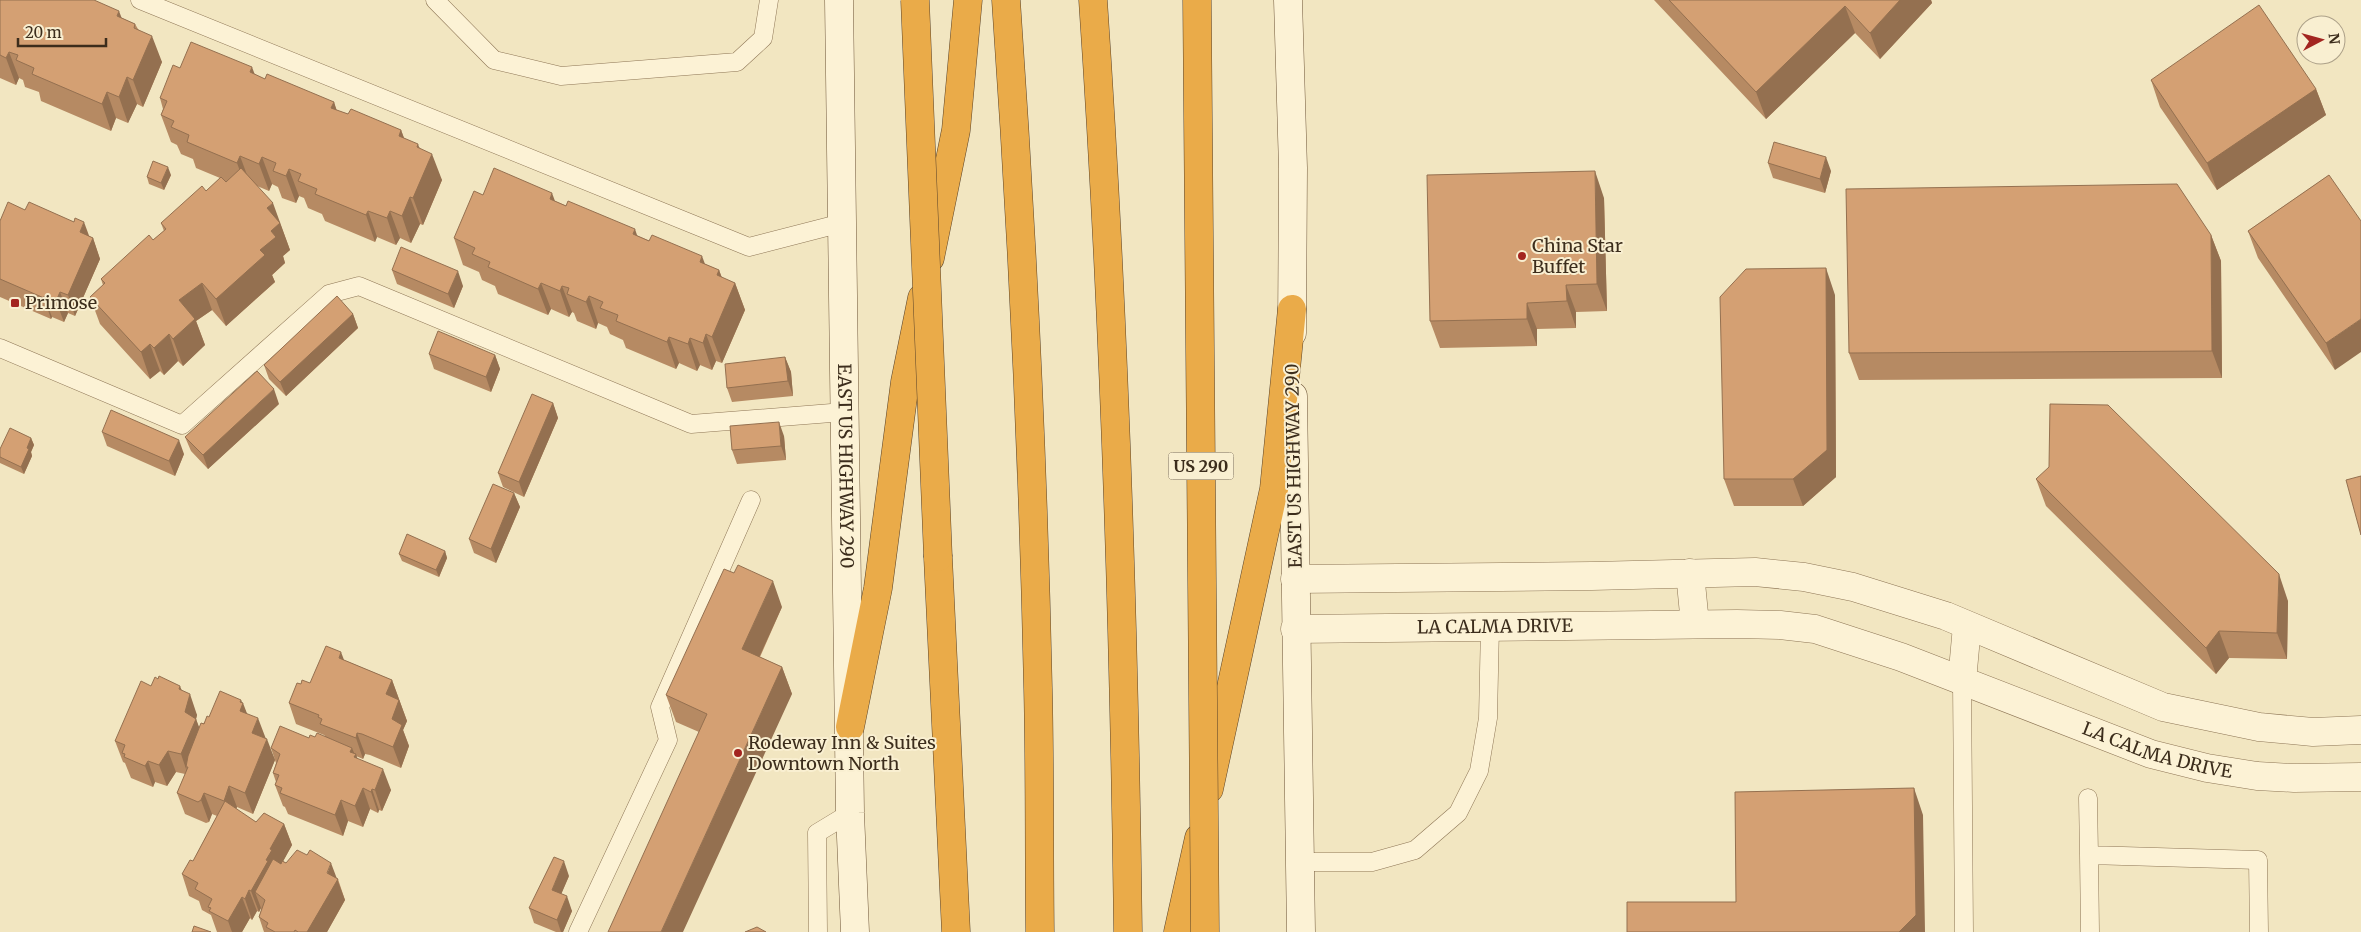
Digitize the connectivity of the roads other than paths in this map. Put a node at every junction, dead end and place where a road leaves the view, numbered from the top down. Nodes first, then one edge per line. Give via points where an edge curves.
1 (140, 0) edge
2 (435, 0) edge
3 (769, 0) edge
4 (839, 0) edge
5 (914, 0) edge
6 (968, 0) edge
7 (1006, 0) edge
8 (1093, 0) edge
9 (1197, 0) edge
10 (1288, 0) edge
11 (842, 223) junction
12 (1292, 309) junction
13 (0, 348) edge
14 (844, 412) junction
15 (751, 500) dead end
16 (1690, 573) junction
17 (1295, 579) junction
18 (1695, 624) junction
19 (1490, 626) junction
20 (1967, 626) junction
21 (1295, 628) junction
22 (1962, 681) junction
23 (850, 727) junction
24 (2361, 730) edge
25 (2361, 777) edge
26 (2088, 798) dead end
27 (850, 813) junction
28 (2089, 855) junction
29 (1299, 862) junction
30 (578, 932) edge
31 (818, 932) edge
32 (855, 932) edge
33 (956, 932) edge
34 (1040, 932) edge
35 (1128, 932) edge
36 (1178, 932) edge
37 (1205, 932) edge
38 (1301, 932) edge
39 (1964, 932) edge
40 (2090, 932) edge
41 (2259, 932) edge

1 - 11 lane via 749,247
2 - 3 lane via 494,60 561,76 738,62 763,38
4 - 11 street, EAST US HIGHWAY 290
5 - 33 highway, bridge
6 - 23 highway via 956,130 905,382 878,588
7 - 34 highway via 1021,221 1032,491
8 - 35 highway via 1118,491 1125,689
9 - 37 highway, US 290, bridge
10 - 12 street, EAST US HIGHWAY 290 via 1293,168
11 - 14 street, EAST US HIGHWAY 290
12 - 17 street, EAST US HIGHWAY 290
12 - 36 highway via 1274,489
13 - 14 lane via 182,425 329,294 359,286 691,424
14 - 23 street, EAST US HIGHWAY 290
15 - 30 lane via 660,707 668,740
16 - 17 street
16 - 18 street
16 - 20 street via 1755,572 1804,577 1853,587 1946,616
17 - 21 street, EAST US HIGHWAY 290
18 - 19 street, LA CALMA DRIVE
18 - 22 street, LA CALMA DRIVE via 1780,625 1815,629
19 - 21 street, LA CALMA DRIVE
19 - 29 lane via 1488,718 1479,771 1458,813 1415,850 1372,862
20 - 22 street
20 - 24 street via 2163,707 2259,727 2313,732
21 - 29 street, EAST US HIGHWAY 290
22 - 25 street, LA CALMA DRIVE via 2151,754 2207,768 2285,778
22 - 39 lane
23 - 27 street, EAST US HIGHWAY 290
26 - 28 lane
27 - 31 lane via 817,833
27 - 32 street, EAST US HIGHWAY 290
28 - 40 lane
28 - 41 lane via 2258,860
29 - 38 street, EAST US HIGHWAY 290

